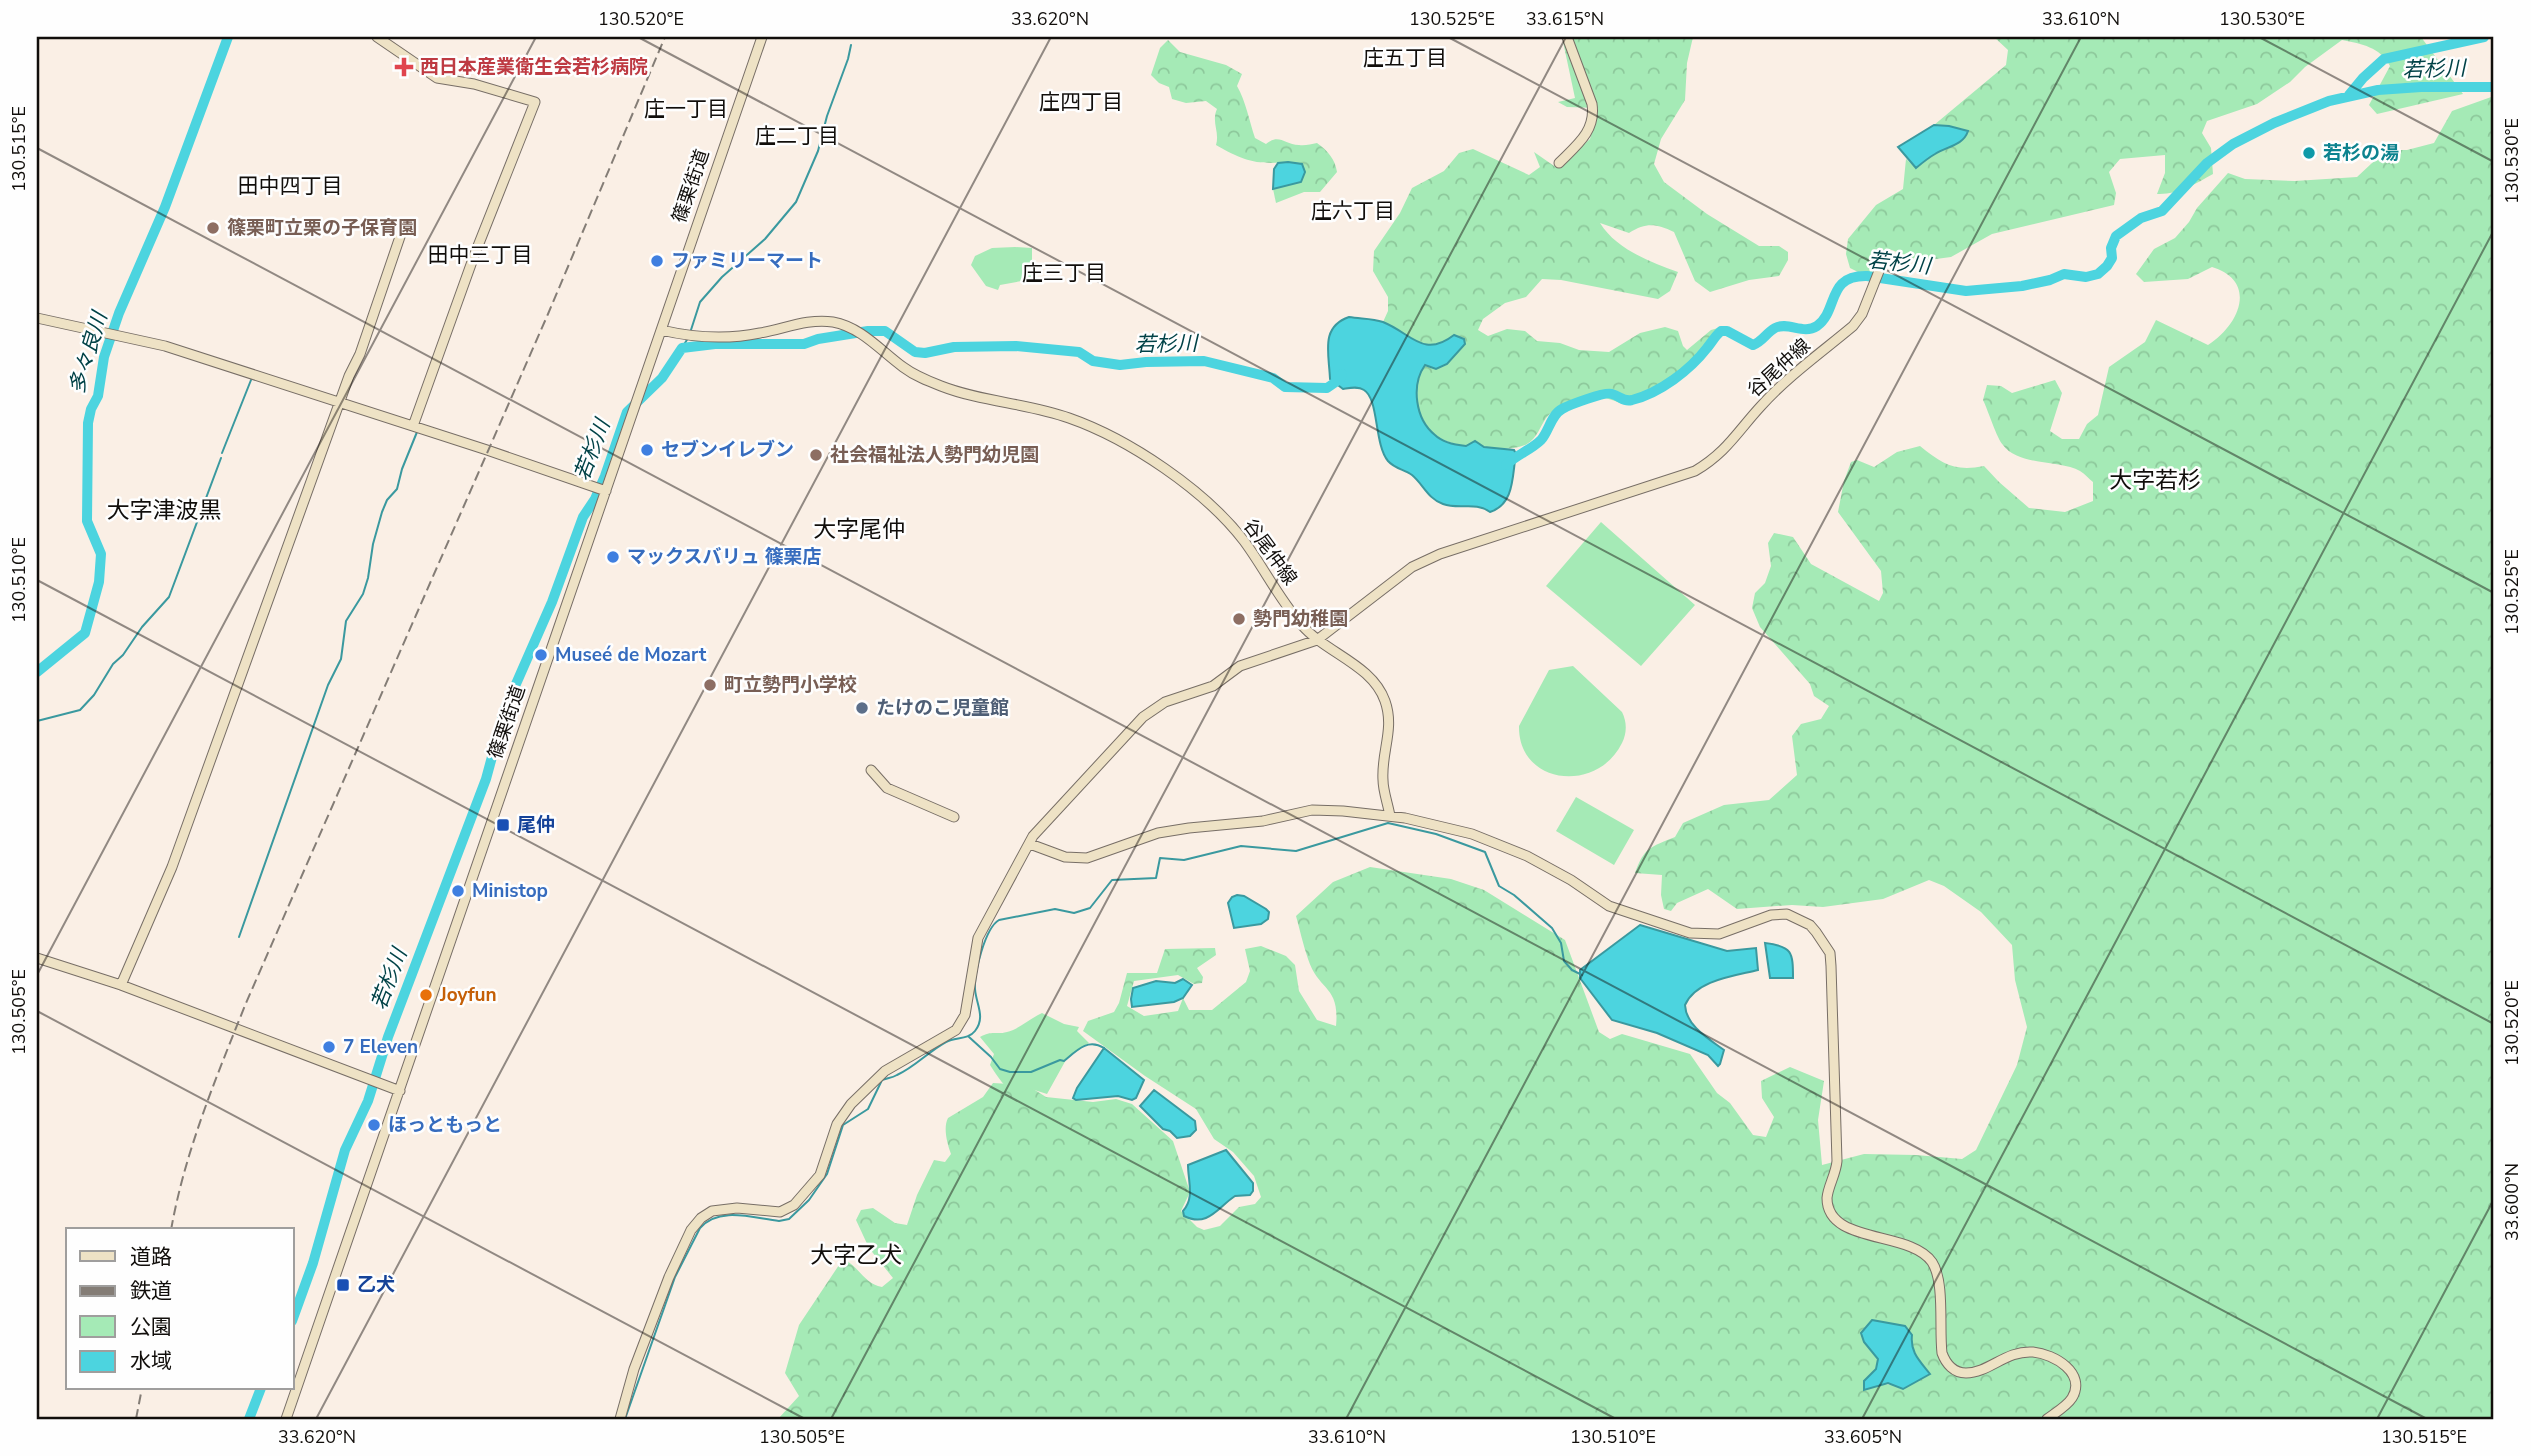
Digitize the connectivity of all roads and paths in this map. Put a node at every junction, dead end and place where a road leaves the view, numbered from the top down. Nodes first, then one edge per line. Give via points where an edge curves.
1 (377, 37) edge
2 (762, 37) edge
3 (1567, 37) edge
4 (1559, 163) dead end
5 (404, 225) dead end
6 (1880, 269) dead end
7 (37, 318) edge
8 (661, 330) junction
9 (340, 402) junction
10 (413, 426) junction
11 (602, 489) junction
12 (1317, 640) junction
13 (871, 770) dead end
14 (1390, 816) junction
15 (954, 817) dead end
16 (1030, 844) junction
17 (37, 958) edge
18 (121, 985) junction
19 (400, 1091) junction
20 (286, 1419) edge
21 (620, 1419) edge
22 (2047, 1419) edge

1 - 10 street via 437,78 536,102
2 - 8 street, 篠栗街道
3 - 4 street via 1593,114 1584,139
5 - 9 street
6 - 12 street, 谷尾仲線 via 1853,326 1762,405 1713,460 1695,471 1440,554 1412,567
7 - 9 street via 165,346
8 - 11 street, 篠栗街道
8 - 12 street, 谷尾仲線 via 697,338 728,338 830,322 858,332 914,375 941,386 1035,407 1107,434 1147,457 1233,529 1301,625
9 - 10 street
9 - 18 street via 172,867
10 - 11 street
11 - 19 street, 篠栗街道
12 - 14 street via 1363,672 1385,699 1390,718 1383,779
12 - 16 street via 1240,666 1213,686 1157,707 1042,825
13 - 15 street via 887,788
14 - 16 street via 1312,810 1263,821 1158,833 1087,858 1065,857
14 - 22 street via 1472,834 1527,856 1609,906 1690,933 1719,934 1778,914 1810,925 1826,945 1832,966 1837,1161 1828,1192 1831,1215 1855,1230 1918,1250 1933,1264 1942,1353 1955,1370 1966,1373 2015,1353 2035,1352 2069,1368 2076,1390
16 - 21 street via 978,938 965,1015 956,1030 885,1071 851,1104 837,1124 820,1175 794,1205 780,1212 712,1211 691,1230 634,1369
17 - 18 street
18 - 19 street
19 - 20 street, 篠栗街道

